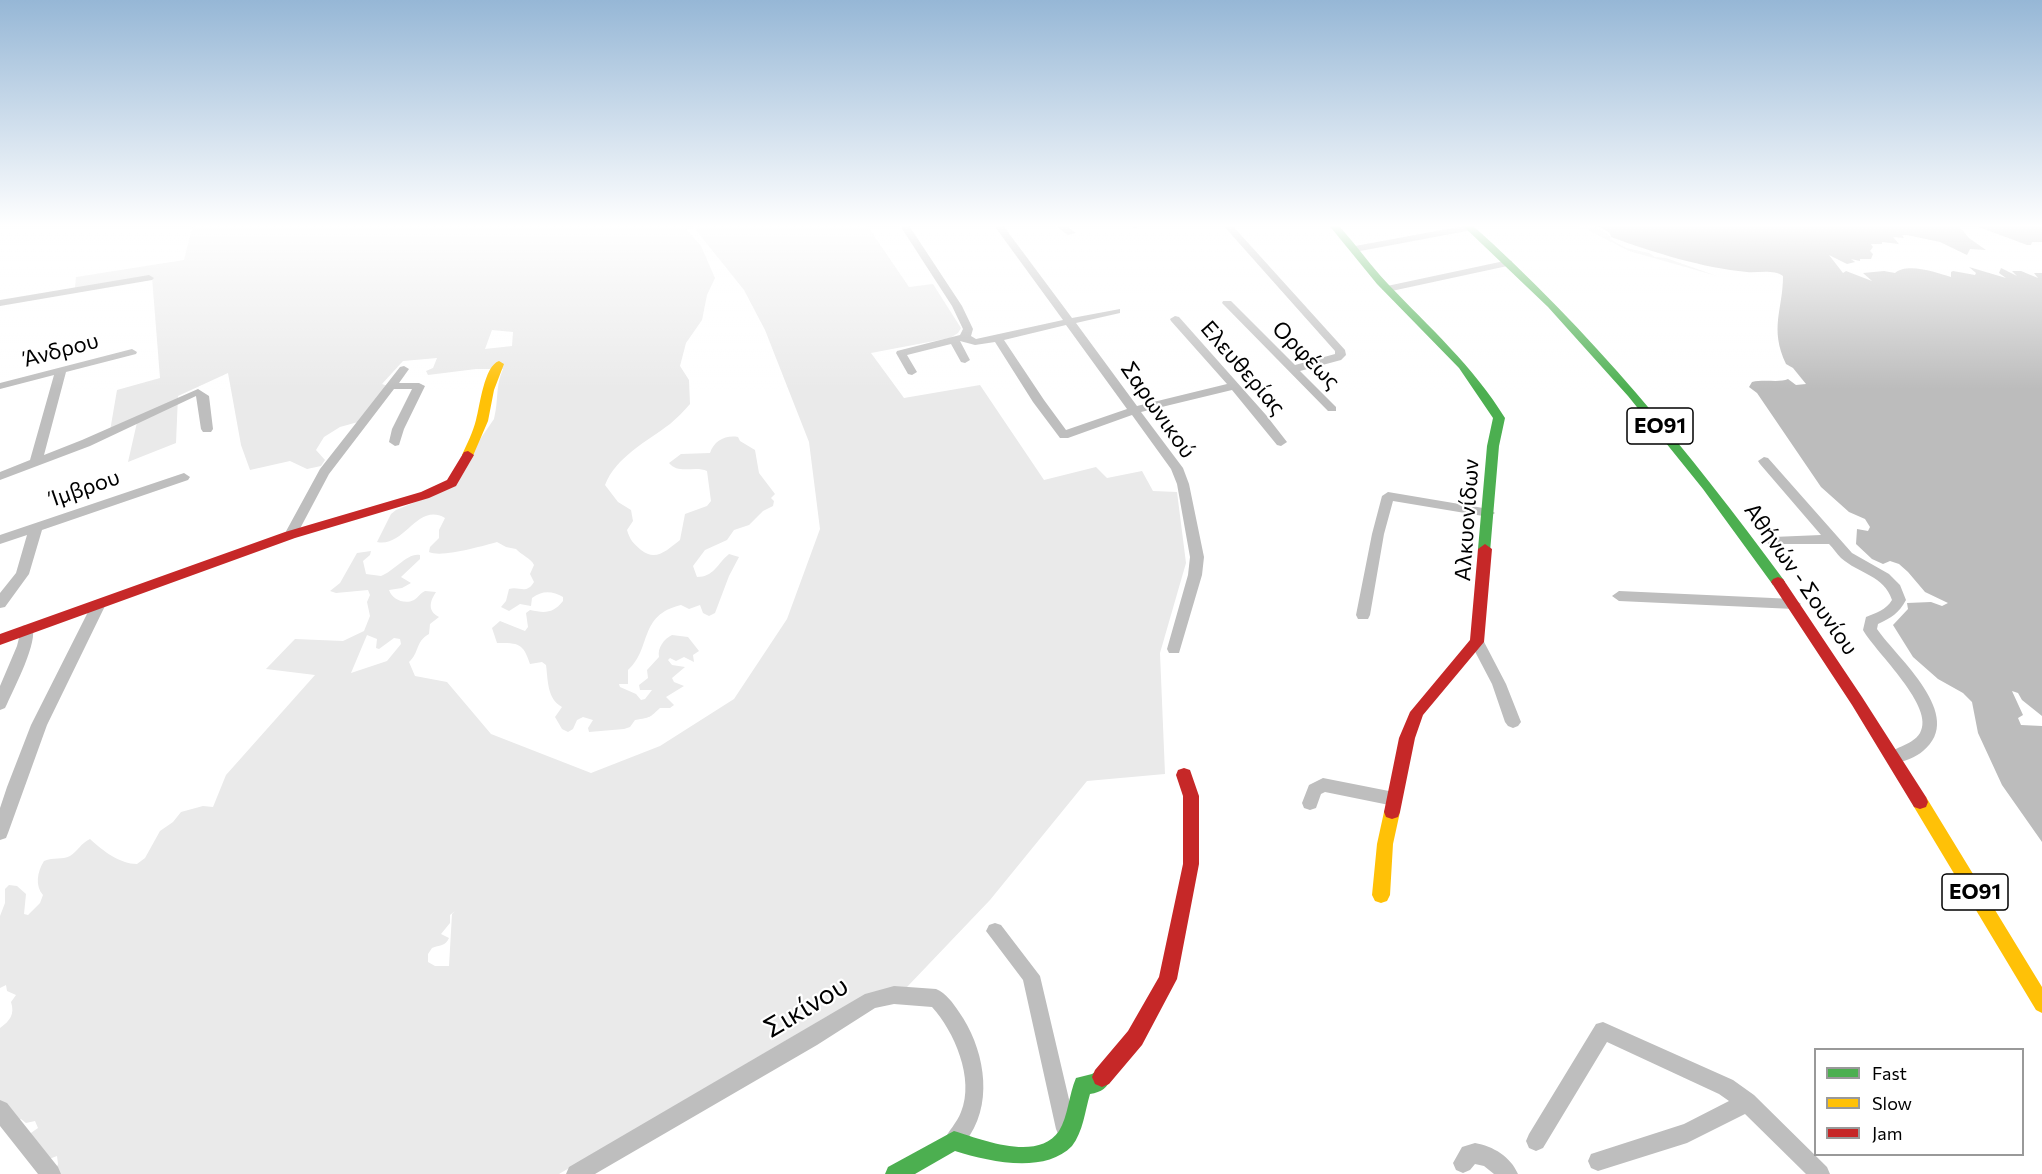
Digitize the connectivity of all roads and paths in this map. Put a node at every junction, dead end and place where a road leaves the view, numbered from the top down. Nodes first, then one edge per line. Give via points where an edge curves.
1 (144, 279) edge
2 (939, 279) edge
3 (1038, 279) edge
4 (1275, 279) edge
5 (1379, 279) edge
6 (1435, 279) edge
7 (1524, 279) edge
8 (1387, 289) junction
9 (0, 303) edge
10 (1227, 303) dead end
11 (1116, 311) dead end
12 (1175, 319) dead end
13 (1071, 322) junction
14 (998, 338) junction
15 (960, 339) junction
16 (132, 352) dead end
17 (965, 360) dead end
18 (499, 364) dead end
19 (405, 369) dead end
20 (1293, 369) junction
21 (61, 370) junction
22 (912, 372) dead end
23 (0, 386) edge
24 (392, 386) junction
25 (1233, 386) junction
26 (1332, 409) dead end
27 (1134, 410) junction
28 (207, 429) dead end
29 (395, 442) dead end
30 (1281, 442) dead end
31 (36, 461) junction
32 (1764, 461) dead end
33 (0, 476) edge
34 (183, 477) dead end
35 (1489, 513) junction
36 (36, 528) junction
37 (290, 535) junction
38 (1831, 539) junction
39 (0, 540) edge
40 (1773, 541) dead end
41 (1619, 596) dead end
42 (0, 603) edge
43 (1794, 604) junction
44 (98, 606) junction
45 (1363, 615) dead end
46 (27, 630) junction
47 (0, 640) edge
48 (1477, 642) junction
49 (1174, 649) dead end
50 (0, 704) edge
51 (1513, 722) dead end
52 (1894, 757) junction
53 (1184, 775) dead end
54 (1394, 799) junction
55 (1310, 803) dead end
56 (0, 833) edge
57 (1381, 895) dead end
58 (995, 932) dead end
59 (2042, 1004) edge
60 (1746, 1102) junction
61 (0, 1110) edge
62 (1067, 1134) junction
63 (1536, 1140) dead end
64 (954, 1141) junction
65 (1598, 1161) dead end
66 (1463, 1163) dead end
67 (51, 1174) edge
68 (576, 1174) edge
69 (895, 1174) edge
70 (1508, 1174) edge
71 (1820, 1174) edge

1 - 9 street
2 - 15 street via 968,329
3 - 13 street, Σαρωνικού
4 - 20 street via 1341,355
5 - 8 street, Αλκυονίδων
6 - 8 street
7 - 43 street, Αθήνών - Σουνίου / ΕΟ91 via 1609,367 1679,450
8 - 35 street, Αλκυονίδων via 1458,358 1498,418
10 - 20 street, Ορφέως
11 - 13 street
12 - 25 street, Ελευθερίας
13 - 14 street
13 - 27 street, Σαρωνικού
14 - 15 street via 975,342
14 - 27 street via 1064,435
15 - 17 street
15 - 22 street via 901,352
16 - 21 street, Άνδρου
18 - 37 street via 478,430 452,483 425,495
19 - 24 street
20 - 26 street, Ορφέως
21 - 23 street, Άνδρου
21 - 31 street
24 - 29 street via 419,386
24 - 37 street via 324,472
25 - 27 street
25 - 30 street, Ελευθερίας
27 - 49 street, Σαρωνικού via 1177,468 1197,557
28 - 31 street via 203,396 198,392 86,443
31 - 33 street
32 - 38 street
34 - 36 street, Ίμβρου
35 - 45 street via 1388,496
35 - 48 street, Αλκυονίδων
36 - 39 street, Ίμβρου
36 - 42 street via 22,574
37 - 44 street
38 - 40 street
38 - 52 street via 1852,560 1891,582 1898,594 1896,606 1871,621 1870,630 1923,698 1931,723 1920,745
41 - 43 street
43 - 52 street, Αθήνών - Σουνίου / ΕΟ91
44 - 46 street
44 - 56 street via 39,725
46 - 47 street
46 - 50 street
48 - 51 street
48 - 54 street via 1417,712 1407,738
52 - 59 street, Αθήνών - Σουνίου / ΕΟ91
53 - 62 street via 1191,796 1191,864 1168,979 1135,1038 1097,1083 1083,1085
54 - 55 street via 1323,785
54 - 57 street
58 - 62 street via 1031,976
60 - 63 street via 1726,1087 1603,1031
60 - 65 street via 1687,1133
60 - 71 street
61 - 67 street
62 - 64 street via 1053,1152 1014,1158
64 - 68 street, Σικίνου via 972,1111 974,1086 962,1032 936,998 894,995 871,1000
64 - 69 street
66 - 70 street via 1468,1154 1478,1152

